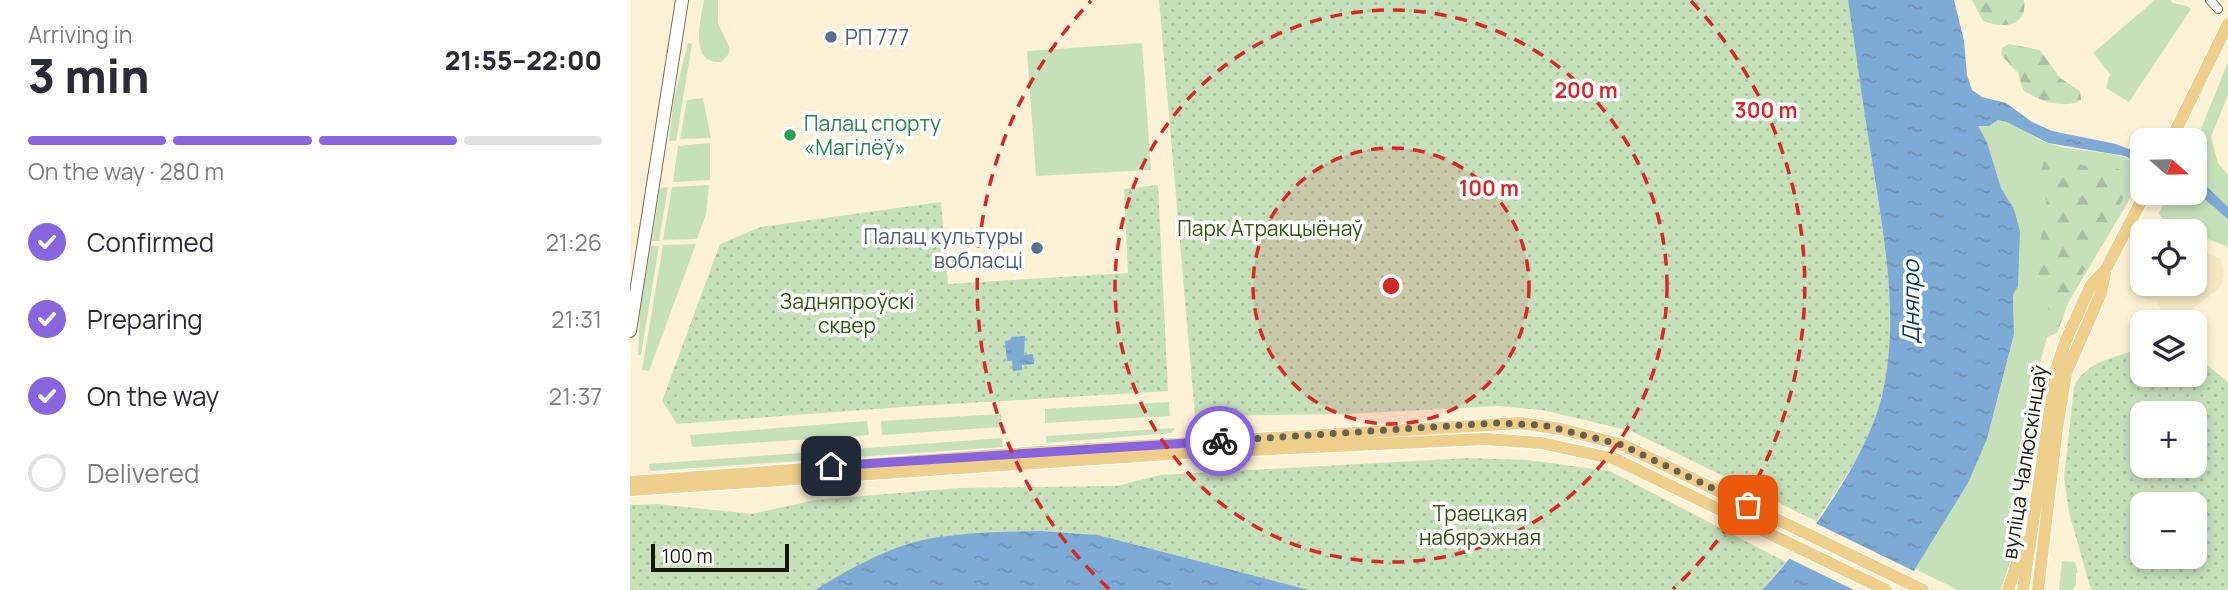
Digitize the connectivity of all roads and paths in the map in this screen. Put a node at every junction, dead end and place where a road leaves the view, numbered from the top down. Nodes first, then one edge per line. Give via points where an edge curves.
1 (682, 0) edge
2 (2210, 0) edge
3 (2218, 9) dead end
4 (2228, 24) edge
5 (2177, 128) edge
6 (2140, 205) edge
7 (2106, 269) junction
8 (630, 331) edge
9 (630, 482) edge
10 (2038, 484) junction
11 (630, 490) edge
12 (1886, 590) edge
13 (1923, 590) edge
14 (2008, 590) edge
15 (2023, 590) edge
16 (2038, 590) edge

1 - 8 main road via 638,251
2 - 3 street
4 - 5 main road
6 - 7 main road, вуліца Чалюскінцаў
7 - 10 main road, вуліца Чалюскінцаў via 2091,285 2056,370
7 - 16 main road, вуліца Чалюскінцаў via 2101,293 2066,373
9 - 13 main road via 1494,423 1543,425 1622,445
10 - 14 main road
10 - 15 main road, вуліца Чалюскінцаў
11 - 12 main road via 1184,453 1485,439 1541,443 1615,459

